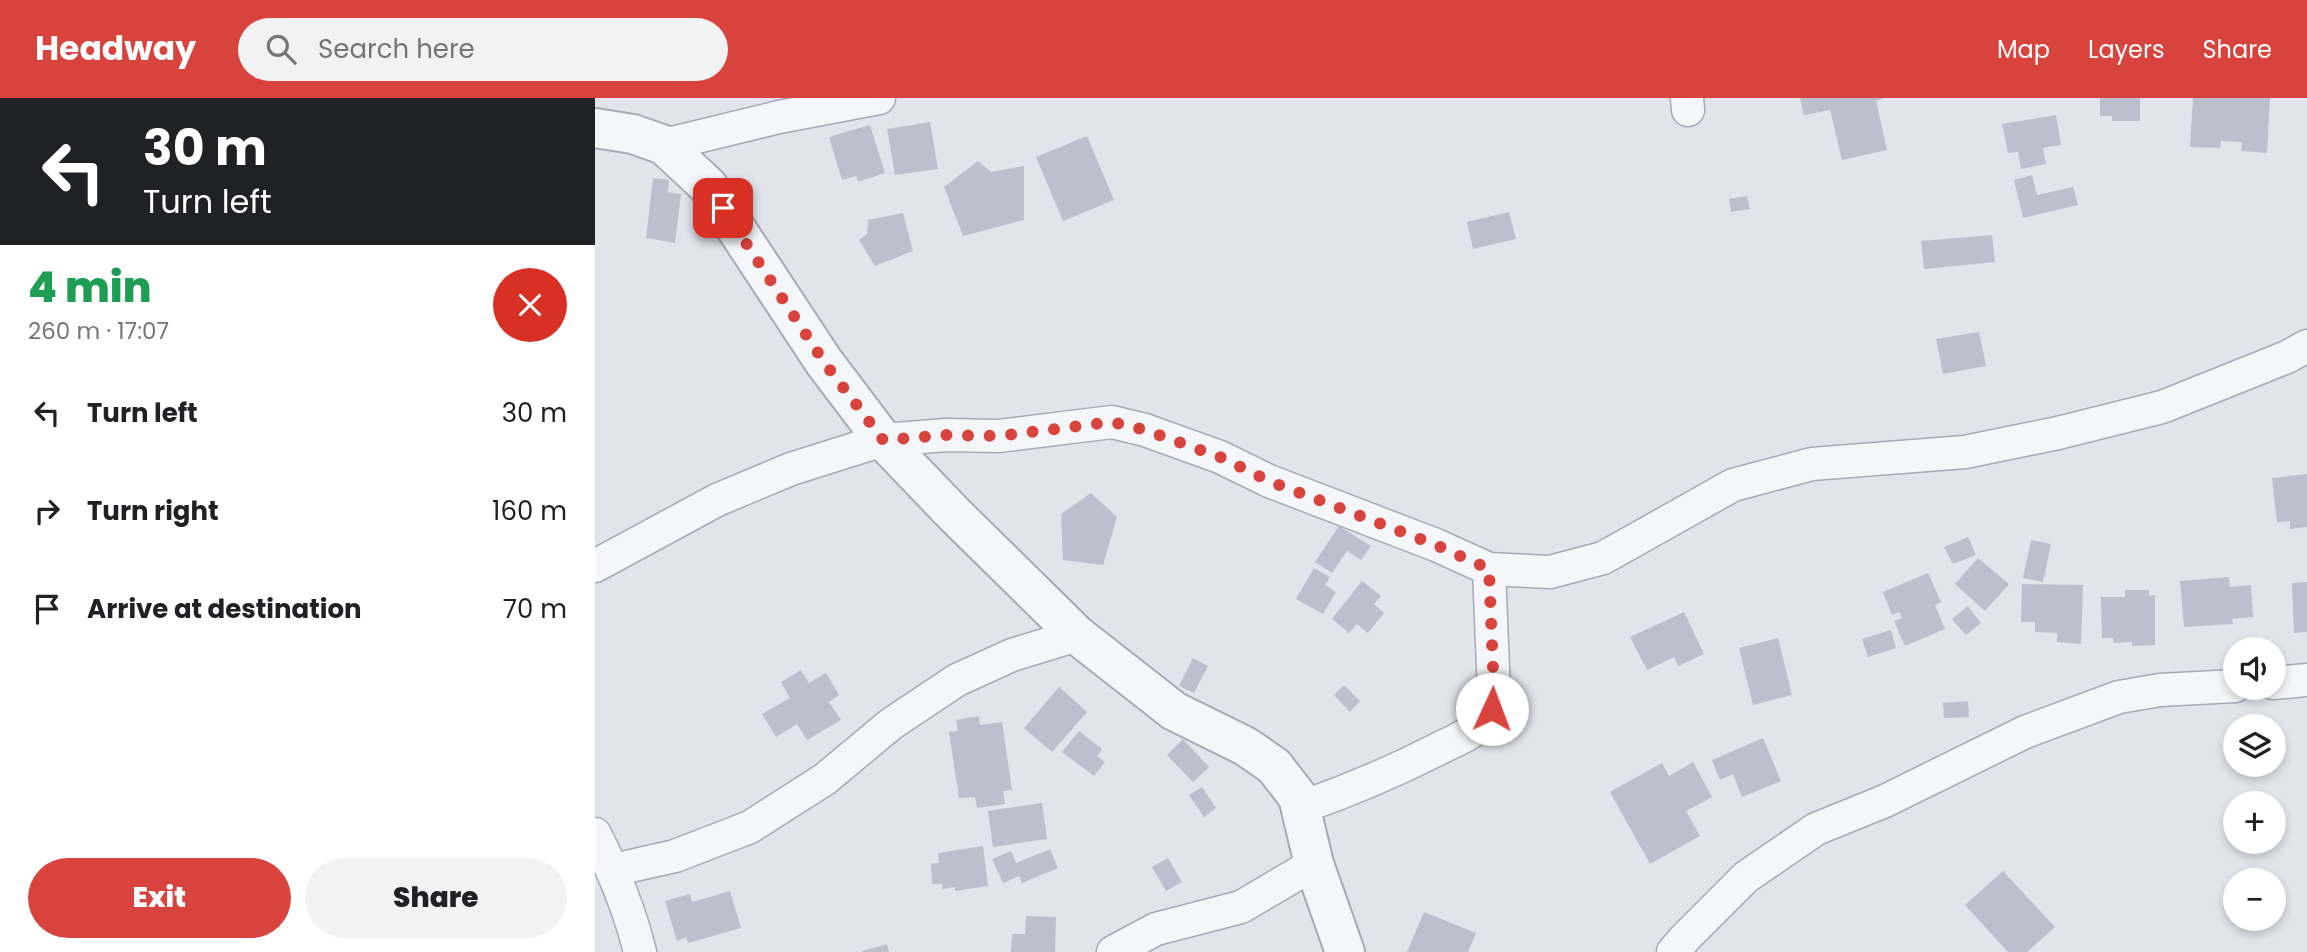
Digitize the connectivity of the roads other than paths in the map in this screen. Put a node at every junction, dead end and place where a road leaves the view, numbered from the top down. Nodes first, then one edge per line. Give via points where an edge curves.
1 (879, 98) edge
2 (595, 128) edge
3 (664, 145) junction
4 (2307, 346) edge
5 (883, 440) junction
6 (595, 566) edge
7 (1489, 569) junction
8 (1077, 635) junction
9 (2307, 680) edge
10 (2286, 682) edge
11 (2223, 687) edge
12 (1302, 807) junction
13 (595, 834) edge
14 (1314, 864) junction
15 (613, 870) junction
16 (640, 952) edge
17 (1113, 952) edge
18 (1345, 952) edge
19 (1673, 952) edge

1 - 3 street
2 - 3 street
3 - 5 street via 708,186 824,362
4 - 7 street via 2162,407 1965,452 1812,464 1733,485 1602,558 1550,572
5 - 6 street via 791,468 717,500
5 - 7 street via 999,436 1112,422 1220,457
5 - 8 street
7 - 12 street via 1494,693 1484,721 1418,760
8 - 12 street via 1174,711 1245,746 1274,766
8 - 15 street via 1011,655 957,680 891,724 825,779 750,827 675,856
9 - 10 street
11 - 19 street via 2119,697 2025,733 1816,829 1747,877
12 - 14 street
13 - 15 street
14 - 17 street via 1241,907 1156,929
14 - 18 street
15 - 16 street

